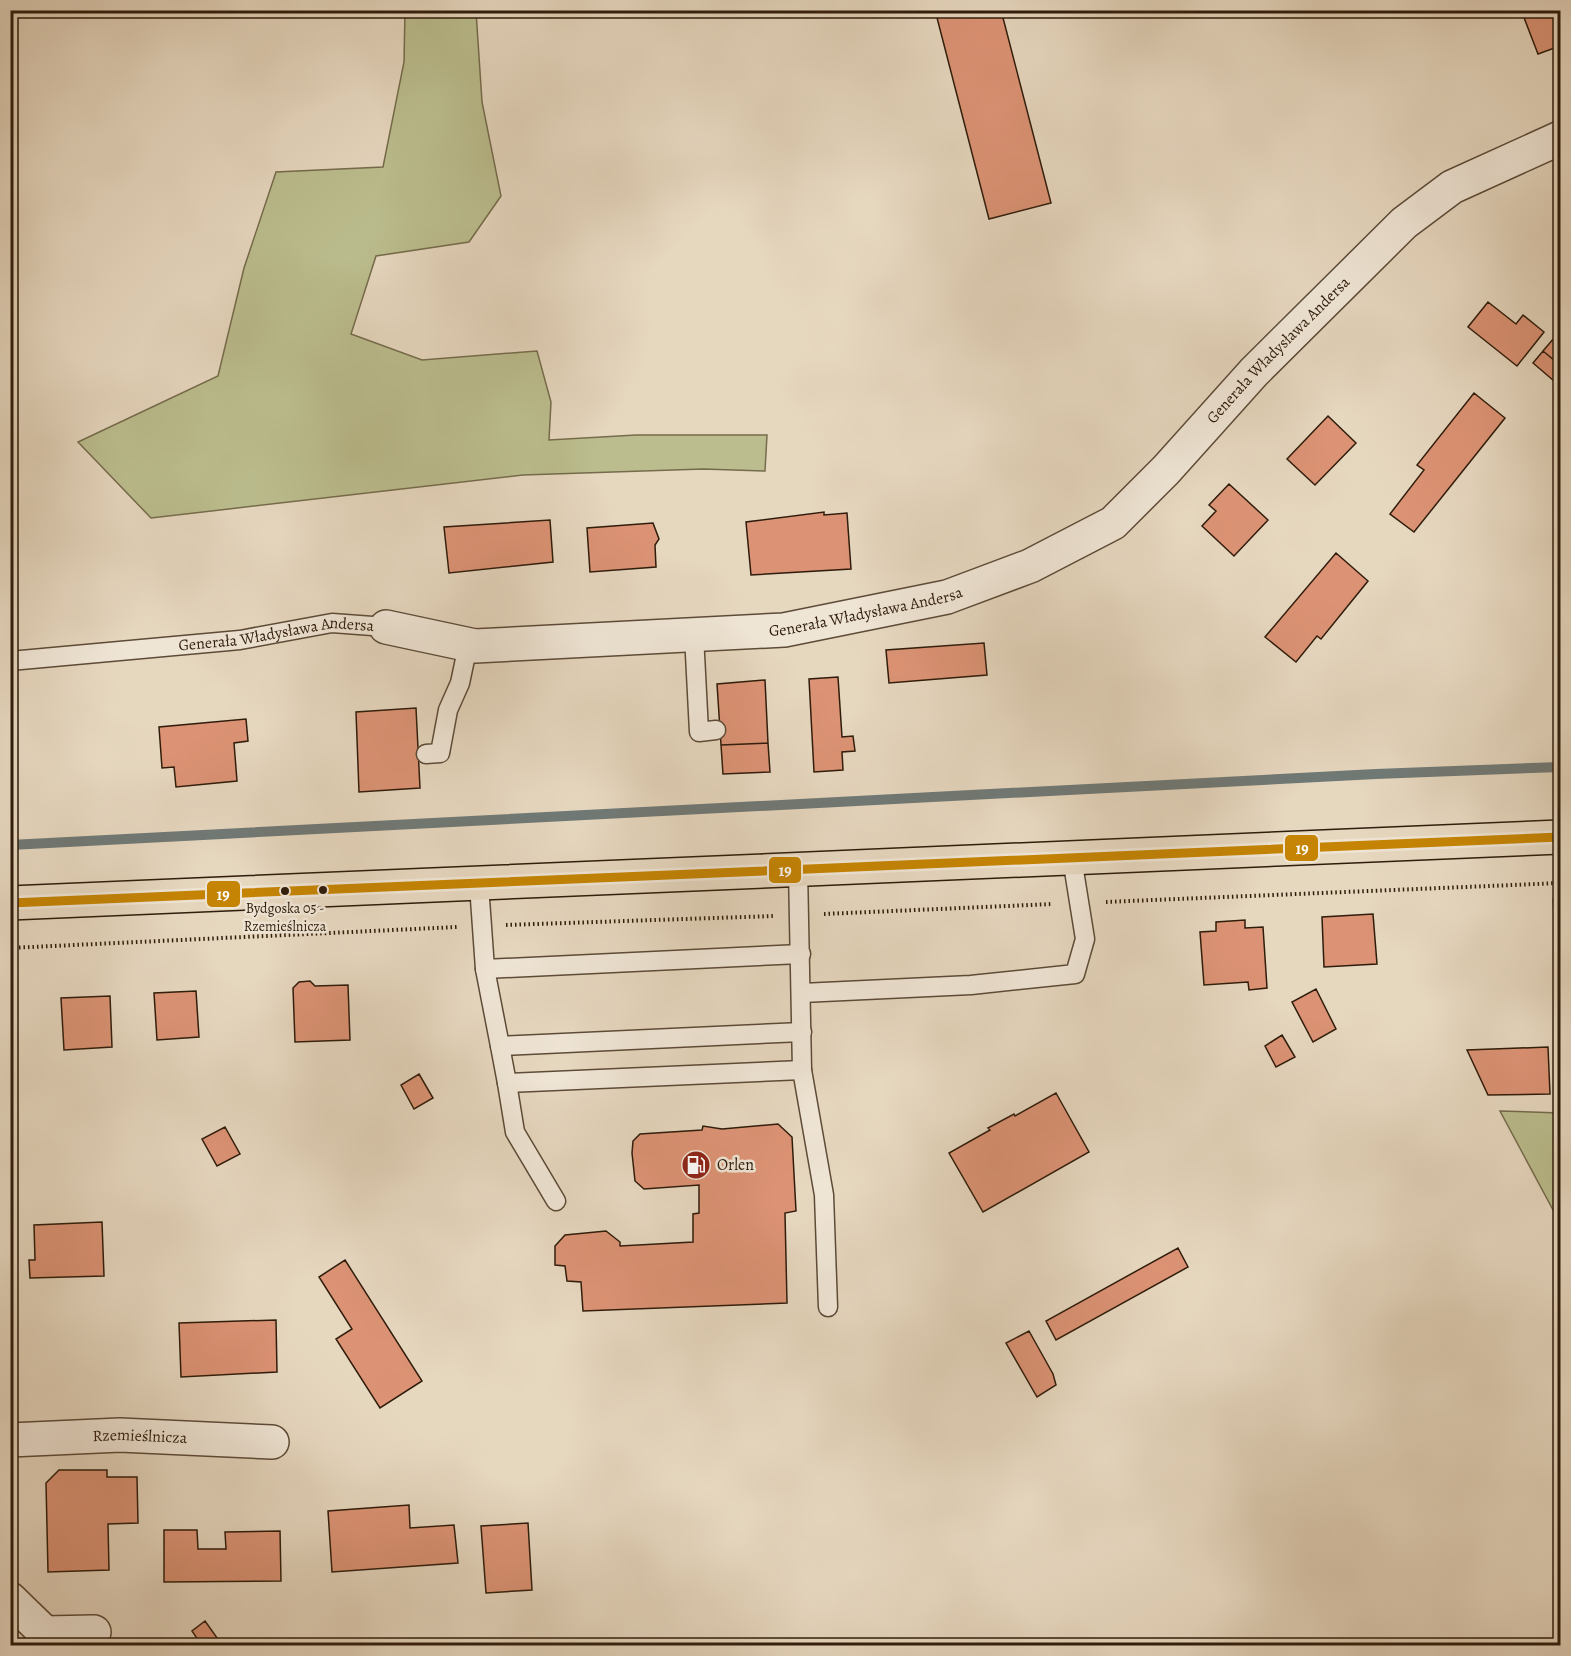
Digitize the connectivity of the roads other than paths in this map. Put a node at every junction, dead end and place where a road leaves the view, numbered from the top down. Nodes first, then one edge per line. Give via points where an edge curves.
1 (1560, 138) edge
2 (386, 627) joint
3 (694, 635) junction
4 (468, 645) junction
5 (10, 661) edge
6 (716, 730) dead end
7 (426, 754) dead end
8 (1560, 837) edge
9 (1072, 858) junction
10 (798, 870) junction
11 (478, 885) junction
12 (10, 903) edge
13 (801, 954) junction
14 (484, 969) junction
15 (802, 993) junction
16 (801, 1032) junction
17 (500, 1046) junction
18 (802, 1070) junction
19 (507, 1083) junction
20 (556, 1201) dead end
21 (828, 1307) dead end
22 (10, 1440) edge
23 (272, 1442) dead end
24 (10, 1599) edge
25 (94, 1632) dead end

1 - 3 street, Generała Władysława Andersa via 1452,187 1404,223 1254,372 1113,523 1030,566 947,597 784,630
2 - 4 street, Generała Władysława Andersa
2 - 5 lane, Generała Władysława Andersa via 332,624 240,640
3 - 4 street, Generała Władysława Andersa
3 - 6 lane via 699,732
4 - 7 lane via 460,683 448,710 440,753
8 - 9 main road
9 - 10 main road
9 - 15 lane via 1085,939 1075,974 972,985
10 - 11 main road
10 - 13 lane
11 - 12 main road
11 - 14 lane
13 - 14 lane
13 - 15 lane
14 - 17 lane
15 - 16 lane
16 - 17 lane
16 - 18 lane
17 - 19 lane
18 - 19 lane
18 - 21 lane via 824,1195
19 - 20 lane via 515,1132
22 - 23 street, Rzemieślnicza via 120,1436
24 - 25 street via 45,1633

